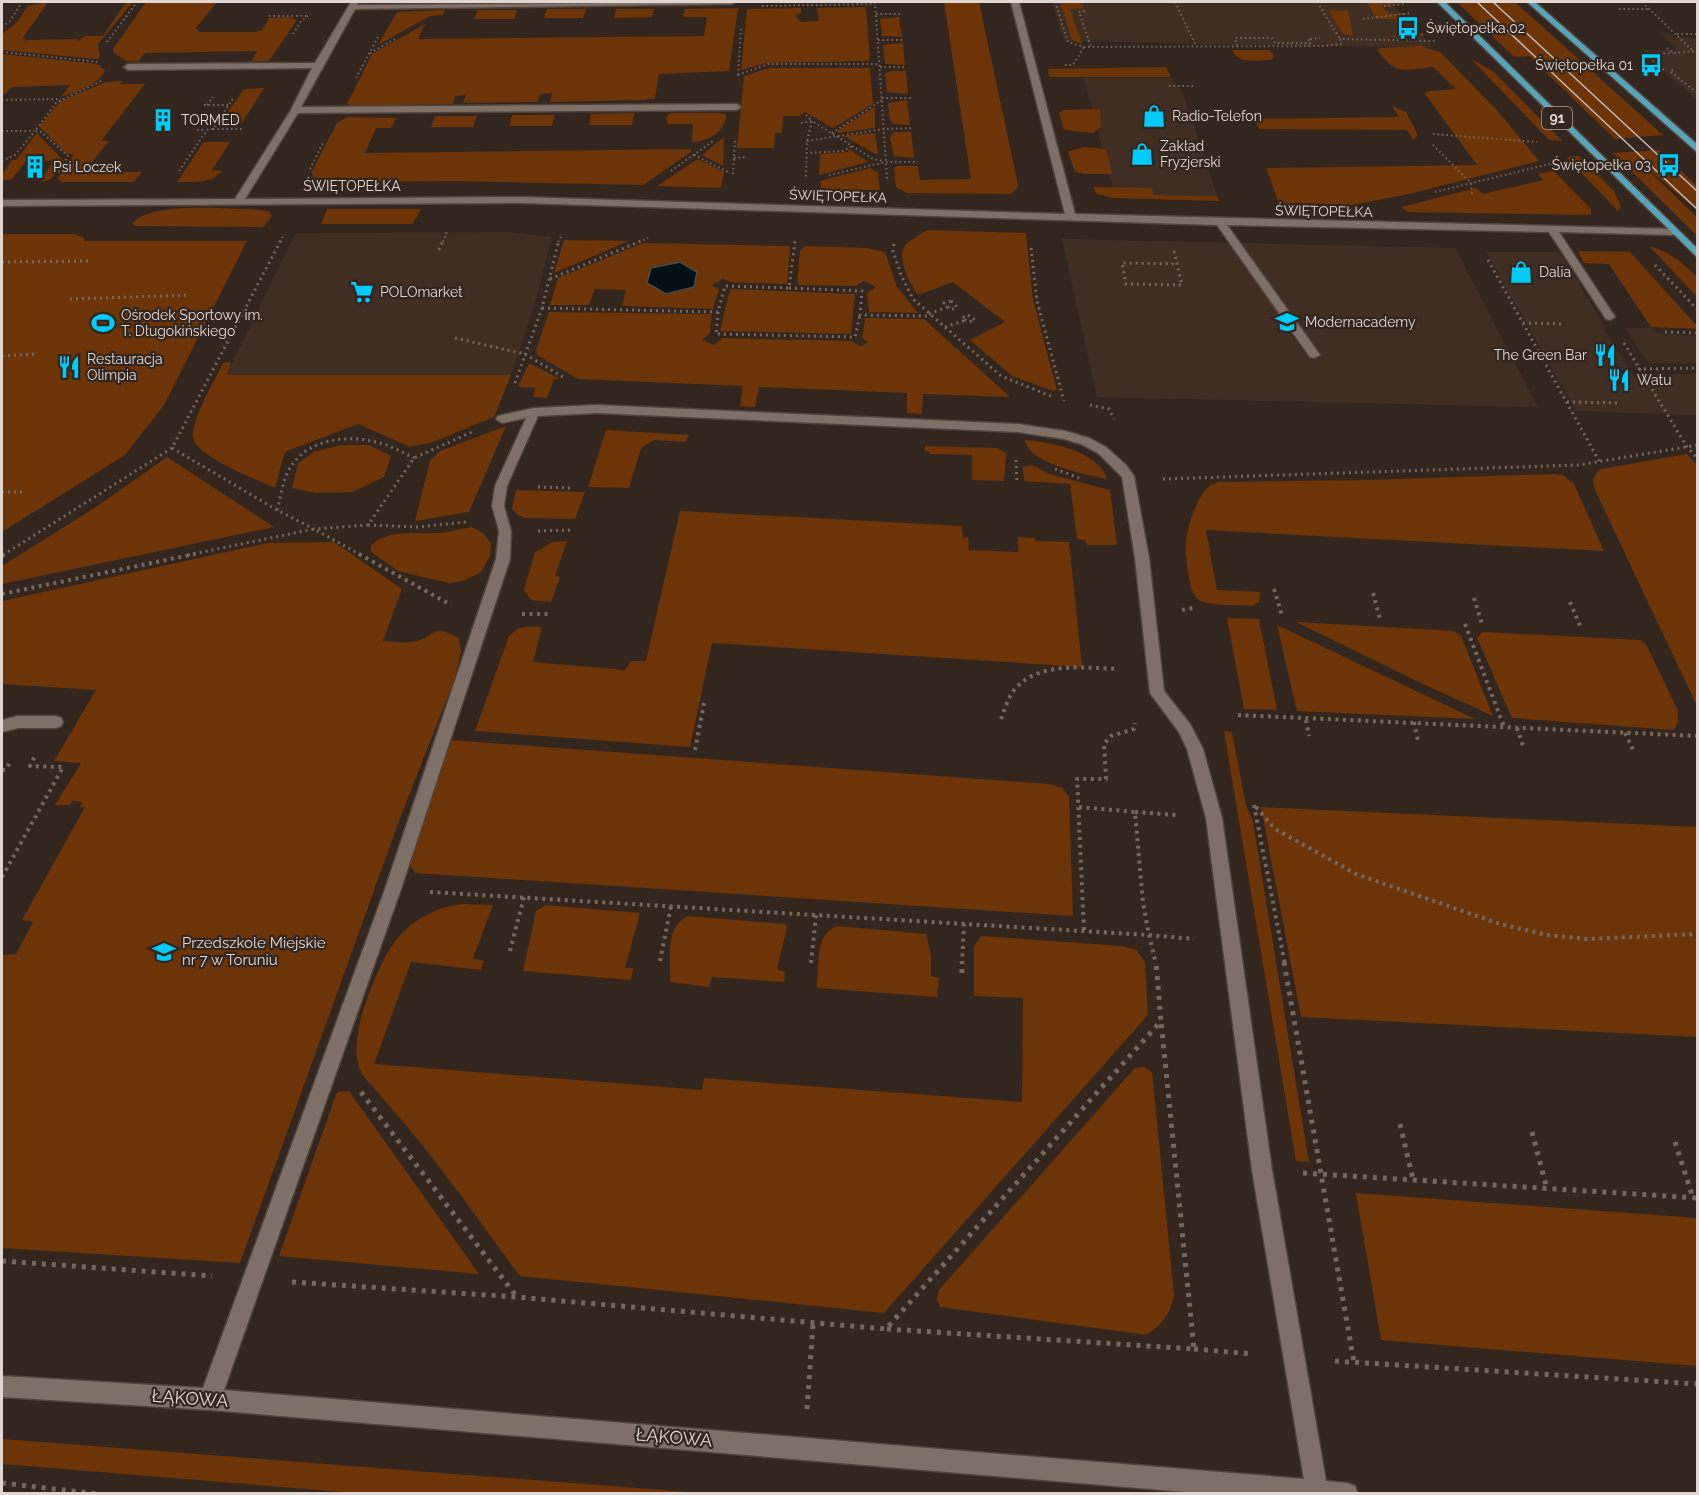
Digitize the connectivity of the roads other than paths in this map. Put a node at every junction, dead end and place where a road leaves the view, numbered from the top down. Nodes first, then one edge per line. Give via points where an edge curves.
1 (732, 2) edge
2 (1015, 2) edge
3 (1441, 2) edge
4 (1531, 2) edge
5 (354, 4) edge
6 (318, 65) junction
7 (128, 67) road end
8 (737, 107) dead end
9 (295, 110) junction
10 (1698, 150) edge
11 (239, 200) junction
12 (2, 203) edge
13 (1070, 216) junction
14 (1220, 222) junction
15 (1551, 228) junction
16 (1674, 232) junction
17 (1698, 255) edge
18 (1610, 317) road end
19 (1314, 355) dead end
20 (534, 412) junction
21 (502, 419) road end
22 (56, 722) road end
23 (2, 726) edge
24 (2, 1387) edge
25 (210, 1399) junction
26 (1317, 1491) junction
27 (1347, 1494) edge

1 - 5 street
2 - 13 street
3 - 16 main road, 91
4 - 10 main road
5 - 6 street
6 - 7 street
6 - 9 street
8 - 9 street
9 - 11 street
11 - 12 street, ŚWIĘTOPEŁKA
11 - 13 street, ŚWIĘTOPEŁKA via 521,200
13 - 14 street, ŚWIĘTOPEŁKA
14 - 15 street, ŚWIĘTOPEŁKA
14 - 19 street
15 - 16 street, ŚWIĘTOPEŁKA
15 - 18 street
16 - 17 main road, 91
20 - 21 street
20 - 25 street via 501,486 498,506 505,531 503,559 393,889
20 - 26 street via 597,409 1018,428 1085,441 1122,468 1130,482 1142,558 1157,693 1185,728 1203,772 1214,818 1262,1170
22 - 23 street
24 - 25 street, ŁĄKOWA
25 - 26 street, ŁĄKOWA
26 - 27 street, ŁĄKOWA

